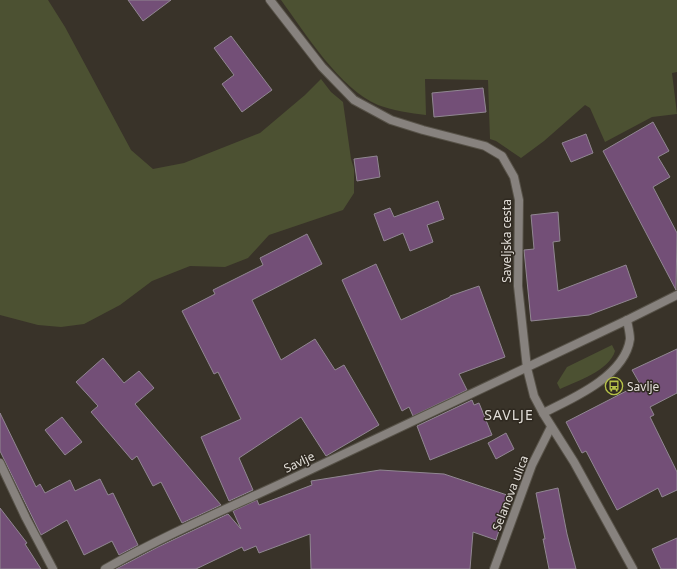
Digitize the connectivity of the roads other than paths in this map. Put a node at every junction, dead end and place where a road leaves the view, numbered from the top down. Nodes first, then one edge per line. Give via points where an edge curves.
1 (270, 0) edge
2 (677, 295) edge
3 (627, 320) junction
4 (527, 368) junction
5 (543, 413) junction
6 (551, 427) junction
7 (0, 464) edge
8 (53, 569) edge
9 (105, 569) edge
10 (494, 569) edge
11 (633, 569) edge

1 - 4 street, Saveljska cesta via 322,67 354,100 391,120 485,146 502,156 514,177 519,200 518,286
2 - 3 street, Savlje
3 - 4 street, Savlje
3 - 5 street via 630,339 623,357 613,370 596,385
4 - 5 street, Saveljska cesta via 534,396
4 - 9 street, Savlje via 213,514
5 - 6 street, Saveljska cesta
6 - 10 street, Selanova ulica via 532,465
6 - 11 street, Saveljska cesta via 574,462
7 - 8 street

